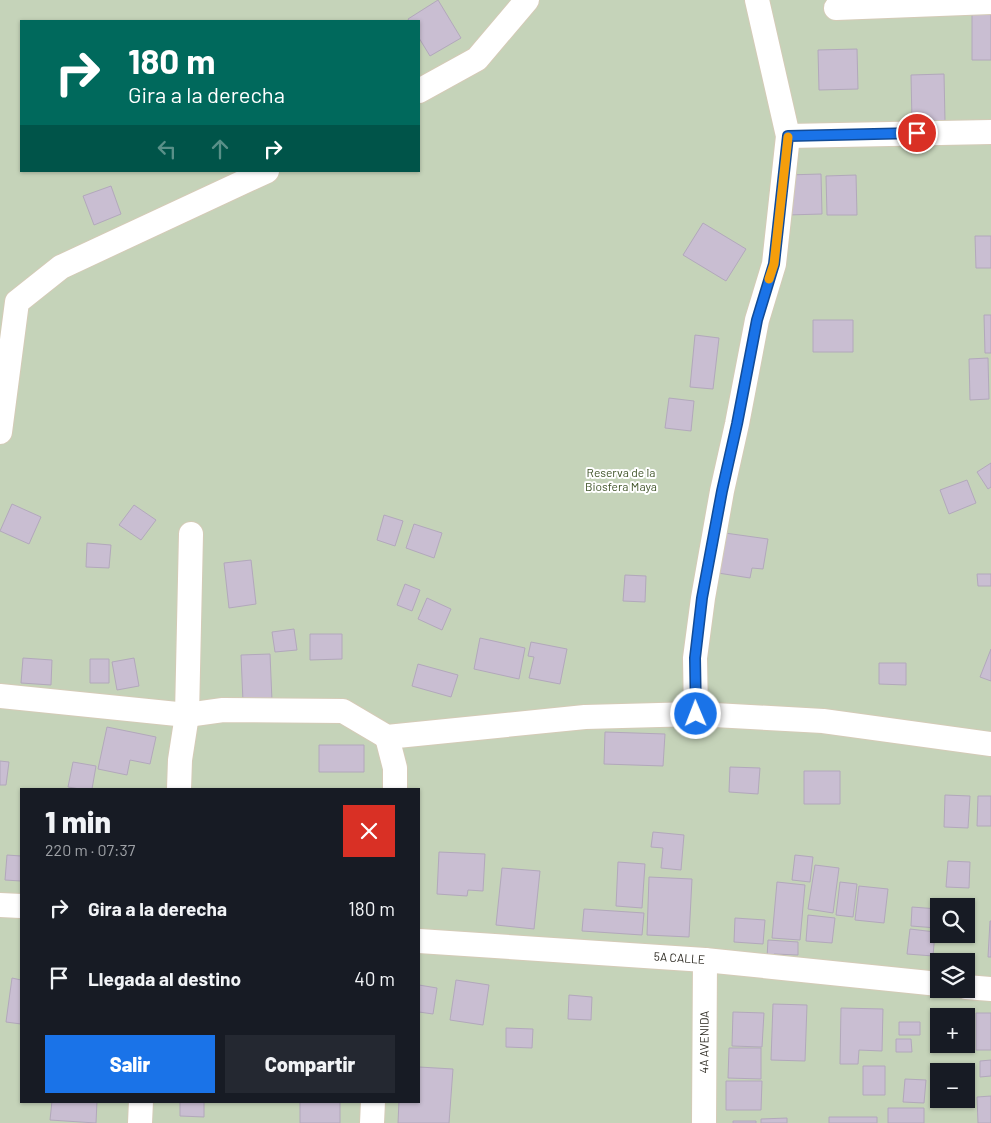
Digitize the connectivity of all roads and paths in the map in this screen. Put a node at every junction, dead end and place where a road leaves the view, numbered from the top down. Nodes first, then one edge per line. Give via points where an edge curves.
1 (527, 0) edge
2 (757, 0) edge
3 (991, 2) edge
4 (836, 8) dead end
5 (420, 90) edge
6 (991, 132) edge
7 (788, 136) junction
8 (266, 172) edge
9 (0, 432) edge
10 (191, 534) dead end
11 (0, 696) edge
12 (696, 714) junction
13 (186, 715) junction
14 (387, 737) junction
15 (991, 744) edge
16 (179, 788) edge
17 (395, 788) edge
18 (0, 905) edge
19 (20, 906) edge
20 (420, 941) edge
21 (705, 960) junction
22 (930, 983) edge
23 (975, 988) edge
24 (991, 989) edge
25 (141, 1103) edge
26 (373, 1103) edge
27 (140, 1123) edge
28 (372, 1123) edge
29 (704, 1123) edge

1 - 5 street via 477,59
2 - 7 street
3 - 4 street
6 - 7 street
7 - 12 street via 774,264 757,320 702,598 695,658
8 - 9 street via 61,267 17,302
10 - 13 street
11 - 13 street
12 - 14 street via 585,717
12 - 15 street via 823,721
13 - 14 street via 223,710 343,711
13 - 16 street
14 - 17 street via 395,768
18 - 19 street
20 - 21 street, 5A CALLE
21 - 22 street, 5A CALLE
21 - 29 street, 4A AVENIDA
23 - 24 street
25 - 27 street
26 - 28 street

